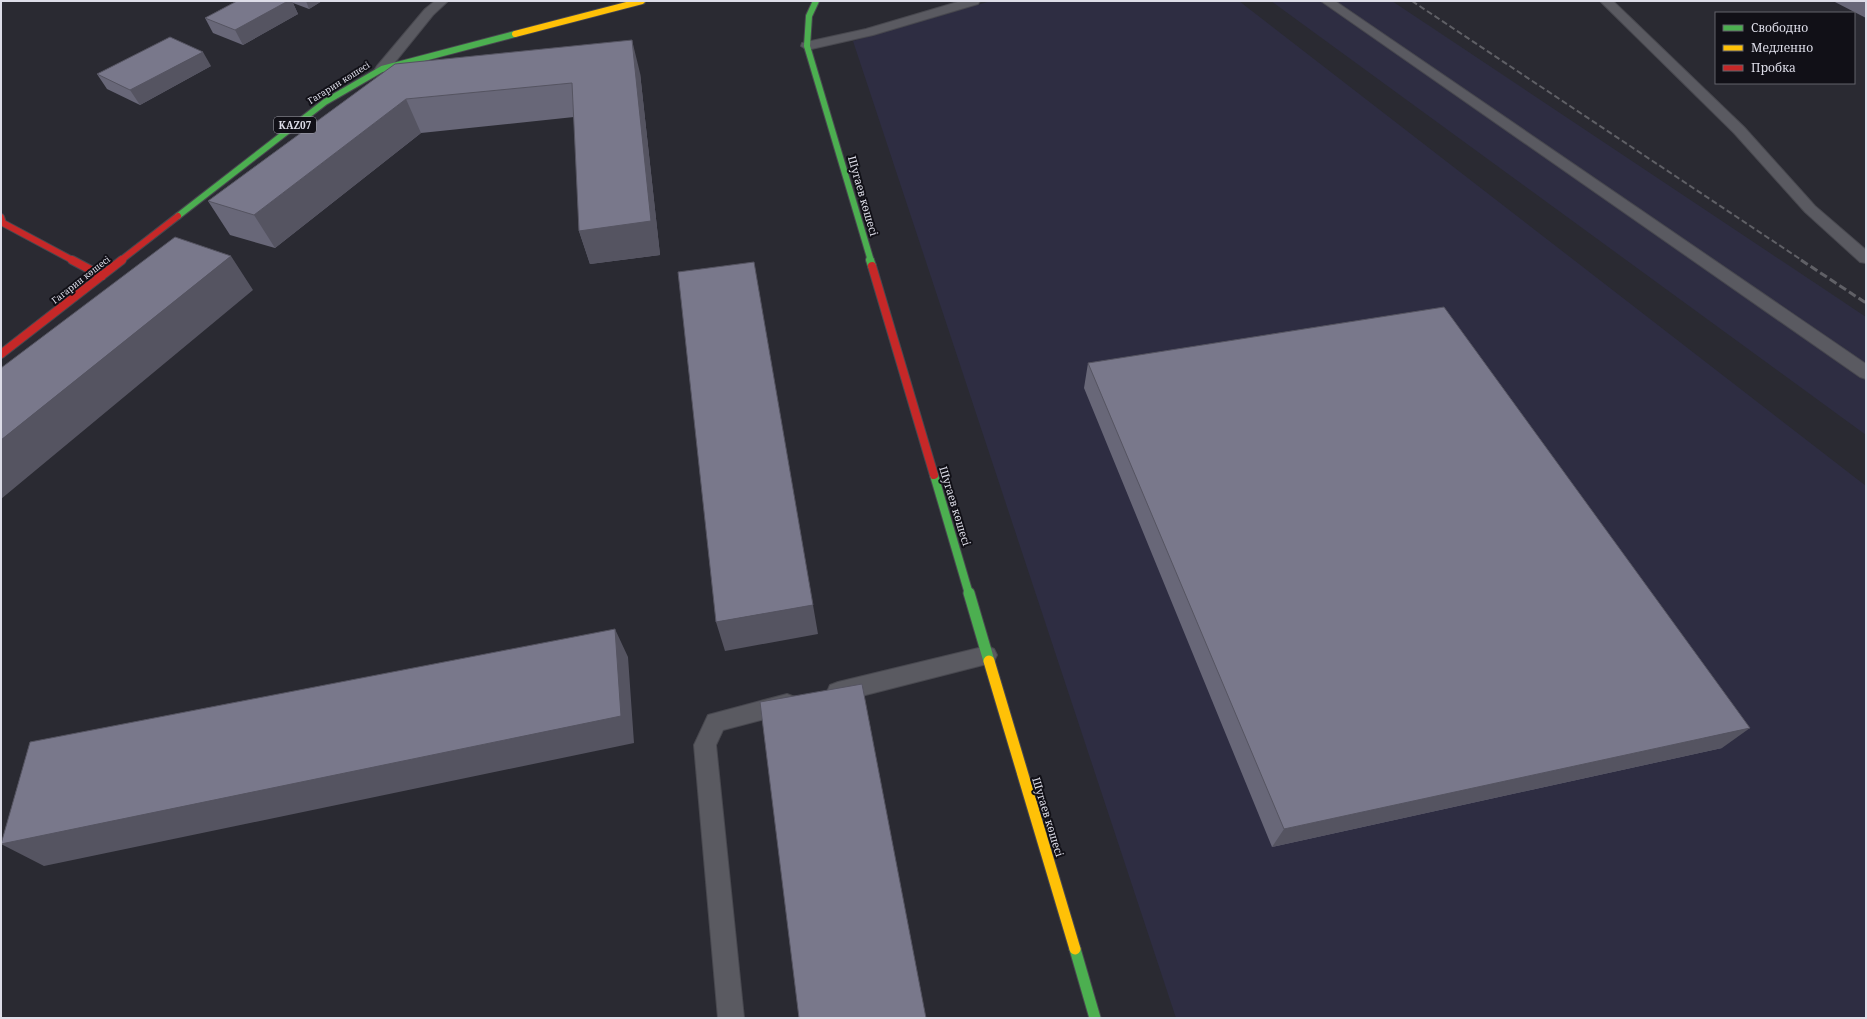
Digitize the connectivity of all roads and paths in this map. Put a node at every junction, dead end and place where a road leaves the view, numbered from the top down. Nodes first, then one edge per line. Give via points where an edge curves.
1 (442, 1) edge
2 (642, 1) edge
3 (816, 1) edge
4 (974, 1) edge
5 (1327, 1) edge
6 (1606, 1) edge
7 (807, 46) junction
8 (382, 69) junction
9 (1, 217) edge
10 (1866, 258) edge
11 (102, 276) junction
12 (1, 354) edge
13 (1866, 373) edge
14 (987, 655) junction
15 (731, 1018) edge
16 (1096, 1018) edge

1 - 8 lane via 429,12
2 - 8 main road, Гагарин көшесі / KAZ07
3 - 7 main road, Шугаев көшесі via 810,16
4 - 7 lane via 869,32
5 - 13 lane
6 - 10 lane via 1739,130 1810,209
7 - 14 main road, Шугаев көшесі
8 - 11 main road, Гагарин көшесі / KAZ07 via 325,102
9 - 11 main road via 3,223
11 - 12 main road, Гагарин көшесі / KAZ07
14 - 15 lane via 716,722 705,745
14 - 16 main road, Шугаев көшесі

